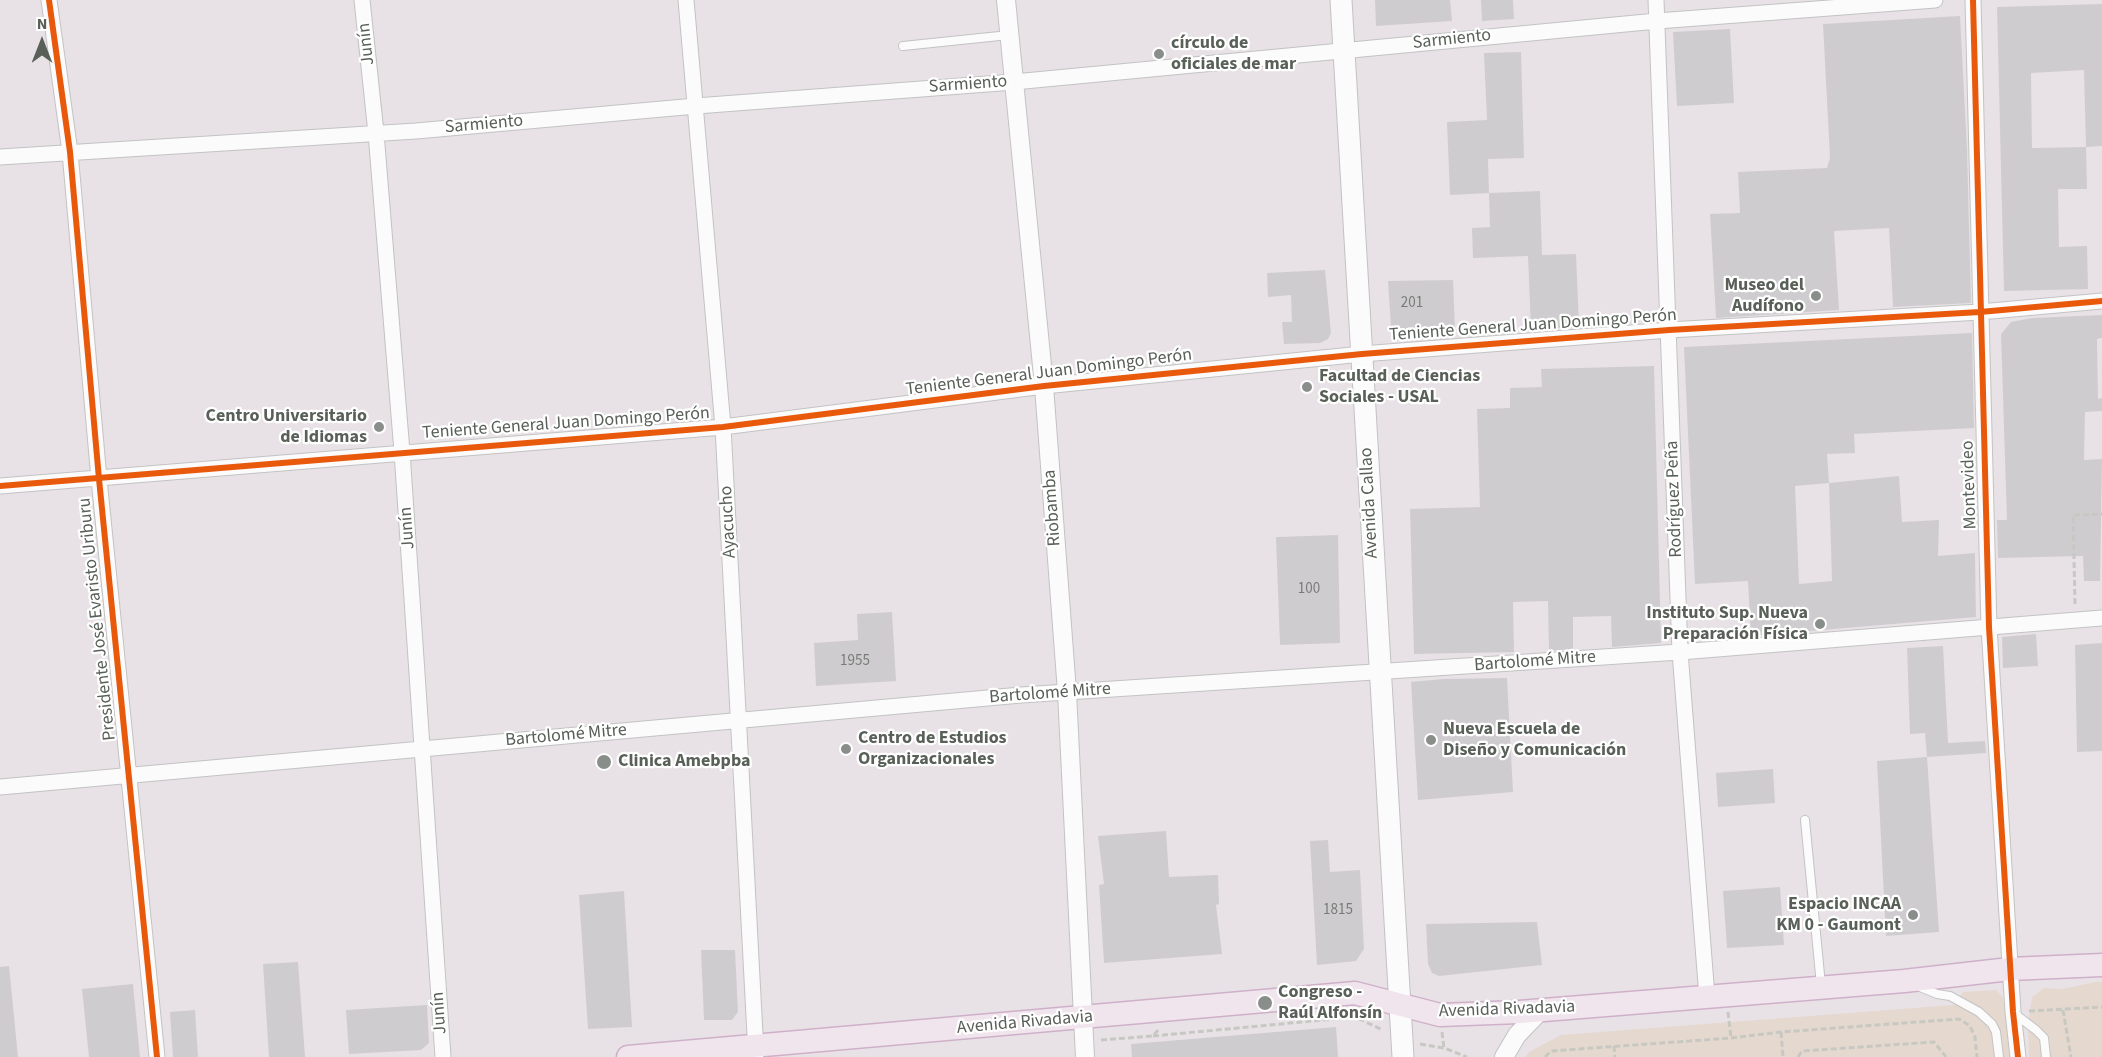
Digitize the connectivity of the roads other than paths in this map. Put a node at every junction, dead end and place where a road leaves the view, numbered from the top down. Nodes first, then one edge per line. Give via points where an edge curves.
1 (49, 0) edge
2 (362, 0) edge
3 (686, 0) edge
4 (1006, 0) edge
5 (1341, 0) edge
6 (1656, 0) edge
7 (1935, 0) edge
8 (1973, 0) edge
9 (1657, 21) junction
10 (1009, 35) junction
11 (903, 46) dead end
12 (1343, 51) junction
13 (1014, 82) junction
14 (696, 106) junction
15 (376, 133) junction
16 (70, 152) junction
17 (0, 157) edge
18 (2102, 301) edge
19 (1980, 312) junction
20 (1669, 330) junction
21 (1362, 354) junction
22 (1044, 386) junction
23 (723, 427) junction
24 (402, 452) junction
25 (99, 479) junction
26 (0, 486) edge
27 (2102, 618) edge
28 (1989, 627) junction
29 (1680, 652) junction
30 (1379, 672) junction
31 (1067, 692) junction
32 (740, 720) junction
33 (423, 749) junction
34 (130, 776) junction
35 (0, 787) edge
36 (1805, 820) dead end
37 (2102, 965) edge
38 (2010, 969) junction
39 (1904, 981) junction
40 (1821, 988) junction
41 (1716, 996) junction
42 (1399, 1005) junction
43 (1540, 1011) junction
44 (2013, 1013) junction
45 (1083, 1017) junction
46 (1084, 1049) edge
47 (756, 1051) edge
48 (1400, 1052) edge
49 (158, 1057) edge
50 (443, 1057) edge
51 (628, 1057) edge
52 (1504, 1057) edge
53 (1999, 1057) edge
54 (2018, 1057) edge
55 (2046, 1057) edge

1 - 16 street, Presidente José Evaristo Uriburu
2 - 15 street, Junín
3 - 14 street, Ayacucho
4 - 10 street, Riobamba
5 - 12 main road, Avenida Callao
6 - 9 street, Rodríguez Peña
7 - 9 street, Sarmiento
8 - 19 street, Montevideo
9 - 12 street, Sarmiento
9 - 20 street, Rodríguez Peña
10 - 11 lane
10 - 13 street, Riobamba
12 - 13 street, Sarmiento
12 - 21 main road, Avenida Callao
13 - 14 street, Sarmiento
13 - 22 street, Riobamba
14 - 15 street, Sarmiento
14 - 23 street, Ayacucho
15 - 16 street, Sarmiento
15 - 24 street, Junín
16 - 17 street, Sarmiento
16 - 25 street, Presidente José Evaristo Uriburu
18 - 19 street, Teniente General Juan Domingo Perón
19 - 20 street, Teniente General Juan Domingo Perón
19 - 28 street, Montevideo
20 - 21 street, Teniente General Juan Domingo Perón
20 - 29 street, Rodríguez Peña
21 - 22 street, Teniente General Juan Domingo Perón
21 - 30 main road, Avenida Callao
22 - 23 street, Teniente General Juan Domingo Perón
22 - 31 street, Riobamba
23 - 24 street, Teniente General Juan Domingo Perón
23 - 32 street, Ayacucho
24 - 25 street, Teniente General Juan Domingo Perón
24 - 33 street, Junín
25 - 26 street, Teniente General Juan Domingo Perón
25 - 34 street, Presidente José Evaristo Uriburu
27 - 28 street, Bartolomé Mitre
28 - 29 street, Bartolomé Mitre
28 - 38 street, Montevideo
29 - 30 street, Bartolomé Mitre
29 - 41 street, Rodríguez Peña
30 - 31 street, Bartolomé Mitre
30 - 42 main road, Avenida Callao
31 - 32 street, Bartolomé Mitre
31 - 45 street, Riobamba
32 - 33 street, Bartolomé Mitre
32 - 47 street, Ayacucho
33 - 34 street, Bartolomé Mitre
33 - 50 street, Junín
34 - 35 street, Bartolomé Mitre
34 - 49 street, Presidente José Evaristo Uriburu
36 - 40 lane
37 - 38 main road, Avenida Rivadavia
38 - 39 main road, Avenida Rivadavia
38 - 44 street, Montevideo
39 - 40 main road, Avenida Rivadavia
39 - 53 lane via 1950,996 1979,1012 1996,1032
40 - 41 main road, Avenida Rivadavia
41 - 43 main road, Avenida Rivadavia
42 - 43 main road, Avenida Rivadavia via 1440,1015
42 - 45 main road, Avenida Rivadavia via 1355,993
42 - 48 main road, Avenida Callao
43 - 52 street via 1517,1035
44 - 54 street, Montevideo
44 - 55 lane via 2044,1038
45 - 46 street, Riobamba
45 - 47 main road, Avenida Rivadavia
47 - 51 main road, Avenida Rivadavia

